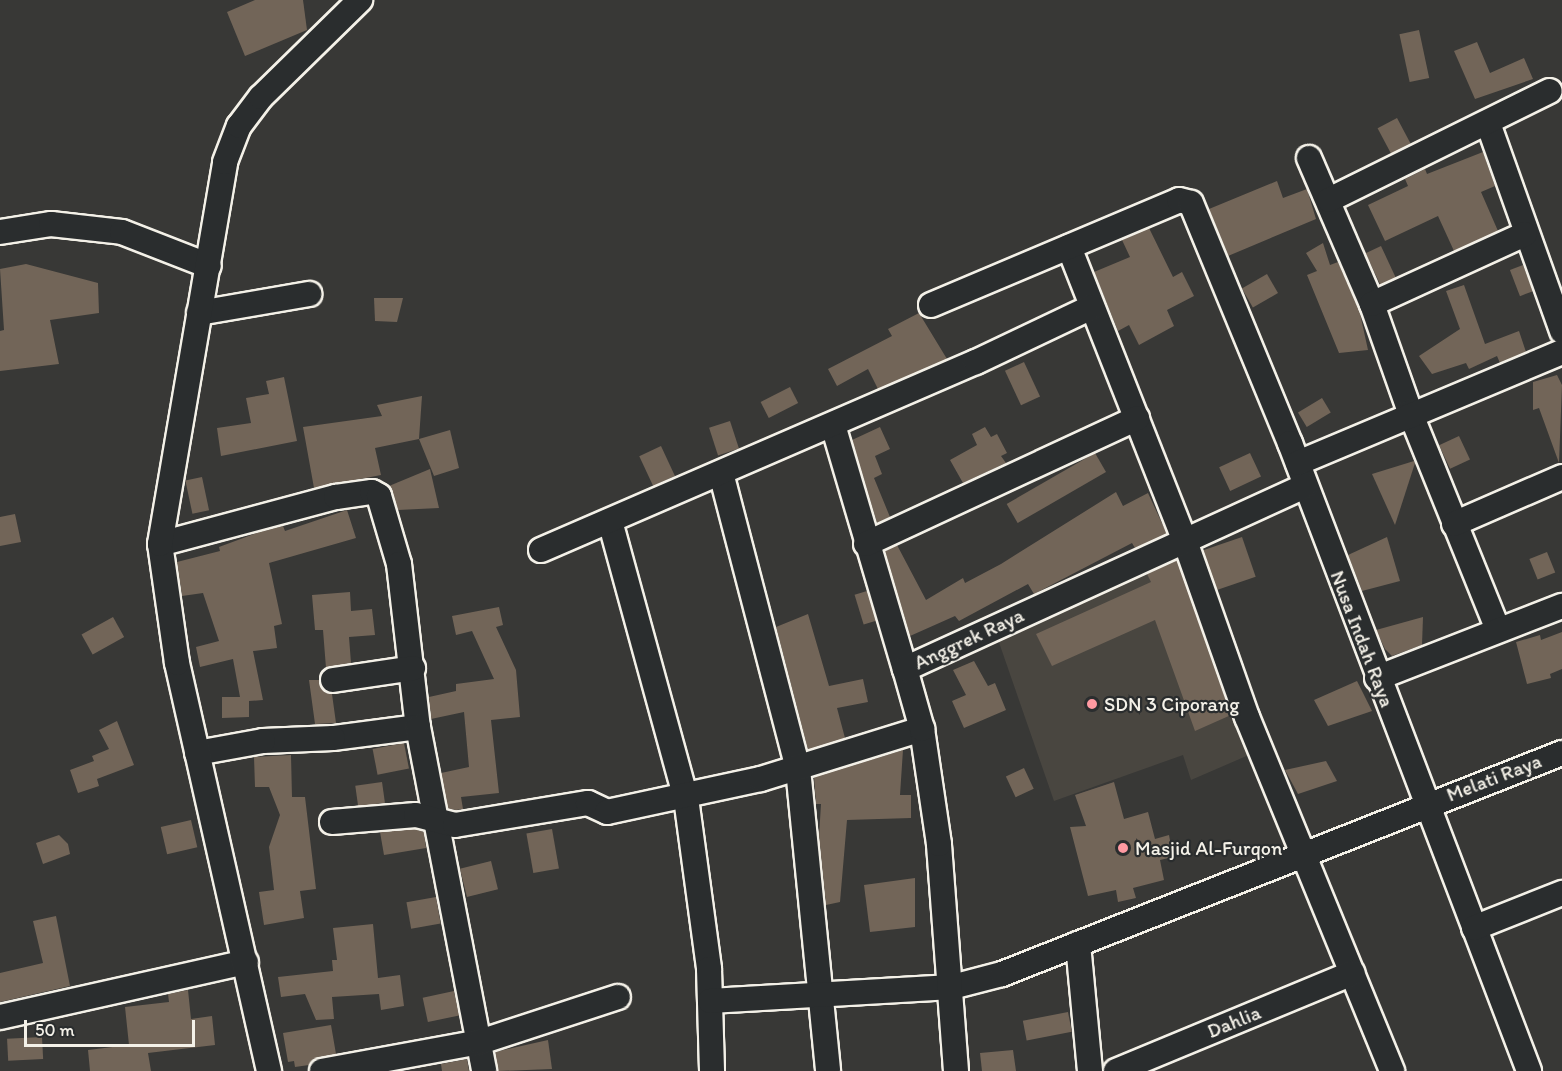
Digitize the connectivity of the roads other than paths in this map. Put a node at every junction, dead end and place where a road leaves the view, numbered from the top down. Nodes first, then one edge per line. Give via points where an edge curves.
1 (360, 0) edge
2 (1550, 91) dead end
3 (1488, 123) junction
4 (1309, 158) dead end
5 (1329, 200) junction
6 (0, 232) edge
7 (1525, 234) junction
8 (1069, 247) junction
9 (209, 266) junction
10 (309, 294) dead end
11 (1372, 304) junction
12 (931, 305) dead end
13 (1092, 307) junction
14 (199, 313) junction
15 (1562, 331) edge
16 (1562, 352) edge
17 (1410, 412) junction
18 (1137, 418) junction
19 (833, 425) junction
20 (1298, 463) junction
21 (721, 474) junction
22 (1562, 477) edge
23 (1305, 486) junction
24 (610, 521) junction
25 (1454, 524) junction
26 (1185, 541) junction
27 (160, 544) junction
28 (866, 544) junction
29 (541, 550) dead end
30 (1562, 606) edge
31 (1498, 630) junction
32 (413, 668) junction
33 (905, 669) junction
34 (1377, 678) junction
35 (333, 680) dead end
36 (418, 727) junction
37 (922, 729) junction
38 (197, 753) junction
39 (1562, 753) edge
40 (798, 769) junction
41 (686, 798) junction
42 (1426, 804) junction
43 (433, 816) junction
44 (332, 822) dead end
45 (1305, 855) junction
46 (1562, 892) edge
47 (1474, 928) junction
48 (1078, 944) junction
49 (246, 962) junction
50 (1353, 973) junction
51 (952, 987) junction
52 (618, 997) dead end
53 (819, 997) junction
54 (710, 1002) junction
55 (0, 1017) edge
56 (480, 1042) junction
57 (269, 1071) edge
58 (322, 1071) edge
59 (484, 1071) edge
60 (712, 1071) edge
61 (828, 1071) edge
62 (956, 1071) edge
63 (1090, 1071) edge
64 (1116, 1071) edge
65 (1392, 1071) edge
66 (1529, 1071) edge

1 - 9 street via 261,97 239,126 225,162
2 - 3 street
3 - 5 street
3 - 7 street
4 - 5 street
5 - 11 street
6 - 9 street via 51,224 122,232
7 - 11 street
7 - 15 street
8 - 12 street
8 - 13 street
8 - 20 street, Nusa Indah Raya via 1179,200 1193,207
9 - 14 street
10 - 14 street
11 - 17 street
13 - 18 street
13 - 19 street
14 - 27 street
16 - 17 street
17 - 20 street
17 - 25 street
18 - 26 street
18 - 28 street
19 - 21 street
19 - 28 street
20 - 23 street, Nusa Indah Raya
21 - 24 street
21 - 40 street
22 - 25 street
23 - 26 street, Anggrek Raya
23 - 34 street, Nusa Indah Raya
24 - 29 street
24 - 41 street
25 - 31 street
26 - 33 street, Anggrek Raya
26 - 45 street via 1247,717
27 - 32 street via 336,496 376,493 392,534
27 - 38 street via 177,663
28 - 33 street
30 - 31 street
31 - 34 street
32 - 35 street
32 - 36 street
33 - 37 street, Anggrek Raya
34 - 42 street, Nusa Indah Raya
36 - 38 street via 333,738 263,741
36 - 43 street
37 - 40 street
37 - 51 street, Anggrek Raya
38 - 49 street
39 - 42 street, Melati Raya
40 - 41 street
40 - 53 street
41 - 43 street via 603,812 588,803 455,825
41 - 54 street
42 - 45 street, Melati Raya
42 - 47 street, Nusa Indah Raya
43 - 44 street
43 - 56 street
45 - 48 street, Melati Raya
45 - 50 street
46 - 47 street
47 - 66 street, Nusa Indah Raya
48 - 51 street, Melati Raya
48 - 63 street
49 - 55 street
49 - 57 street
50 - 64 street, Dahlia
50 - 65 street
51 - 53 street, Melati Raya
51 - 62 street, Anggrek Raya
52 - 56 street
53 - 54 street, Melati Raya
53 - 61 street
54 - 60 street
56 - 58 street
56 - 59 street

